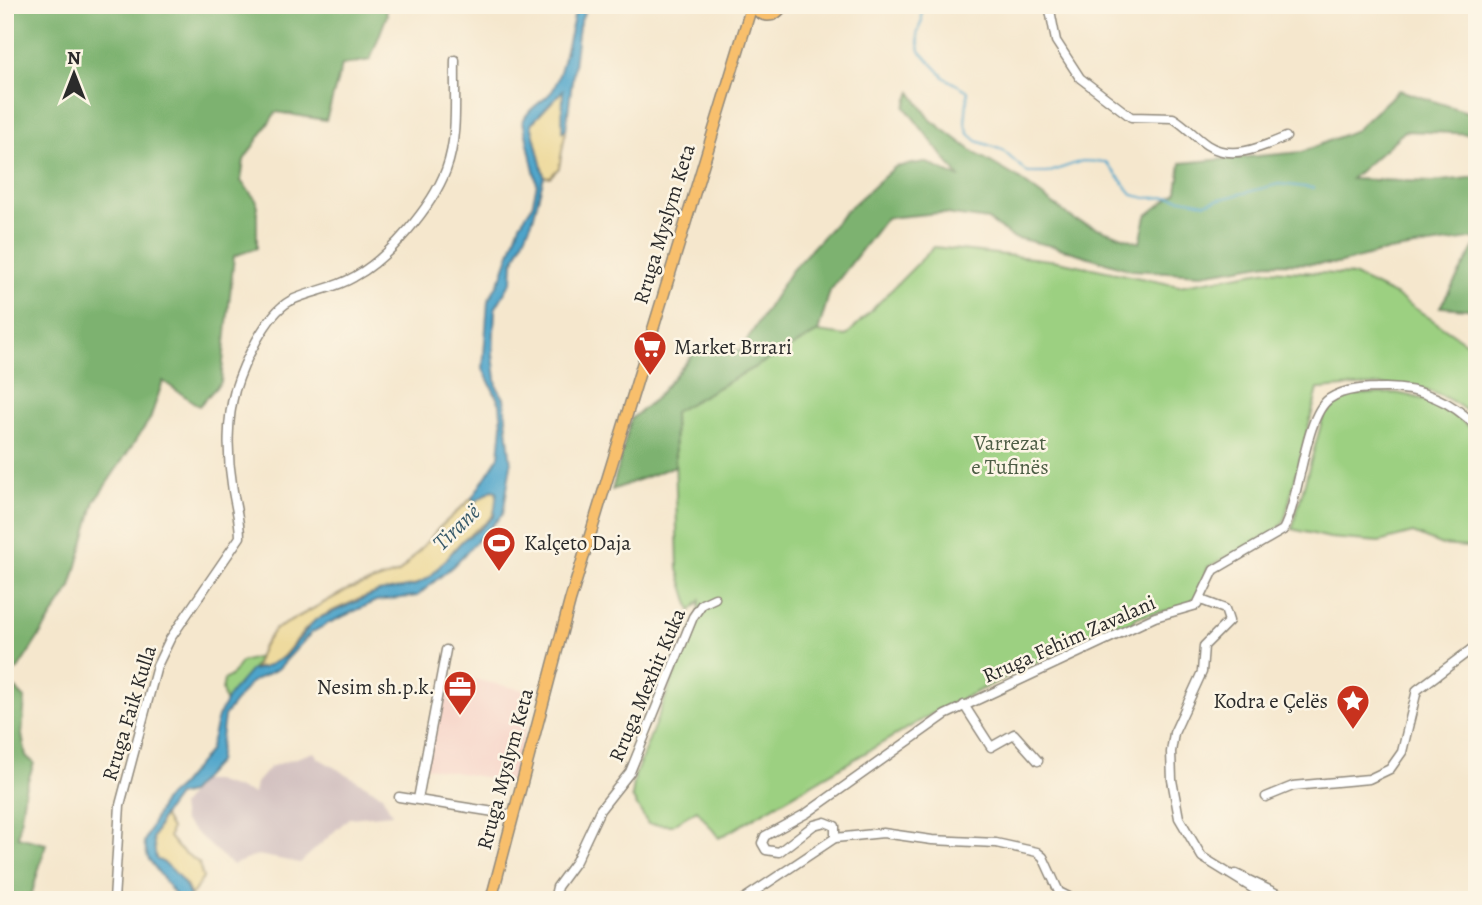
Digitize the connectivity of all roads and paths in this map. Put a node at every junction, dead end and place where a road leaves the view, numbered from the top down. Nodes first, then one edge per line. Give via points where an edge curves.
1 (753, 5) edge
2 (783, 5) edge
3 (1049, 5) edge
4 (767, 16) junction
5 (745, 30) junction
6 (455, 60) dead end
7 (1286, 137) dead end
8 (1477, 427) edge
9 (715, 598) dead end
10 (1201, 600) junction
11 (1477, 645) edge
12 (446, 650) dead end
13 (964, 705) junction
14 (1038, 761) dead end
15 (399, 797) dead end
16 (1266, 797) dead end
17 (418, 799) junction
18 (513, 815) junction
19 (835, 838) junction
20 (1211, 864) junction
21 (1262, 894) dead end
22 (1316, 896) dead end
23 (114, 900) edge
24 (491, 900) edge
25 (554, 900) edge
26 (743, 900) edge
27 (1075, 900) edge
28 (1290, 900) edge
29 (1297, 900) edge

1 - 4 main road
1 - 5 main road, Rruga Myslym Keta
2 - 4 main road
3 - 7 street via 1056,41 1080,78 1125,114 1142,119 1173,118 1206,145 1227,153
4 - 5 main road
5 - 18 main road, Rruga Myslym Keta via 573,591
6 - 23 street, Rruga Faik Kulla via 456,110 449,156 433,192 372,266 279,308 238,381 231,411 229,460 240,537 170,639 154,675 120,805
8 - 10 street via 1446,402 1411,390 1362,389 1334,396 1318,411 1283,530 1214,570
9 - 25 street, Rruga Mexhit Kuka via 702,604 693,617 630,772 600,810
10 - 13 street, Rruga Fehim Zavalani via 1192,609 1155,617
10 - 20 street via 1225,609 1228,621 1204,646 1202,673 1174,733 1170,765 1179,818 1198,853
11 - 16 street via 1417,690 1402,752 1390,769 1369,779 1293,786
12 - 17 street
13 - 14 street via 991,747 1014,734
13 - 19 street, Rruga Fehim Zavalani via 807,813 765,836 762,843 766,850 779,852 825,822 835,826
15 - 17 street
17 - 18 street
18 - 24 main road, Rruga Myslym Keta
19 - 26 street
19 - 27 street via 900,833 932,840 996,842 1037,852 1059,892
20 - 21 street
20 - 28 street
22 - 29 street

